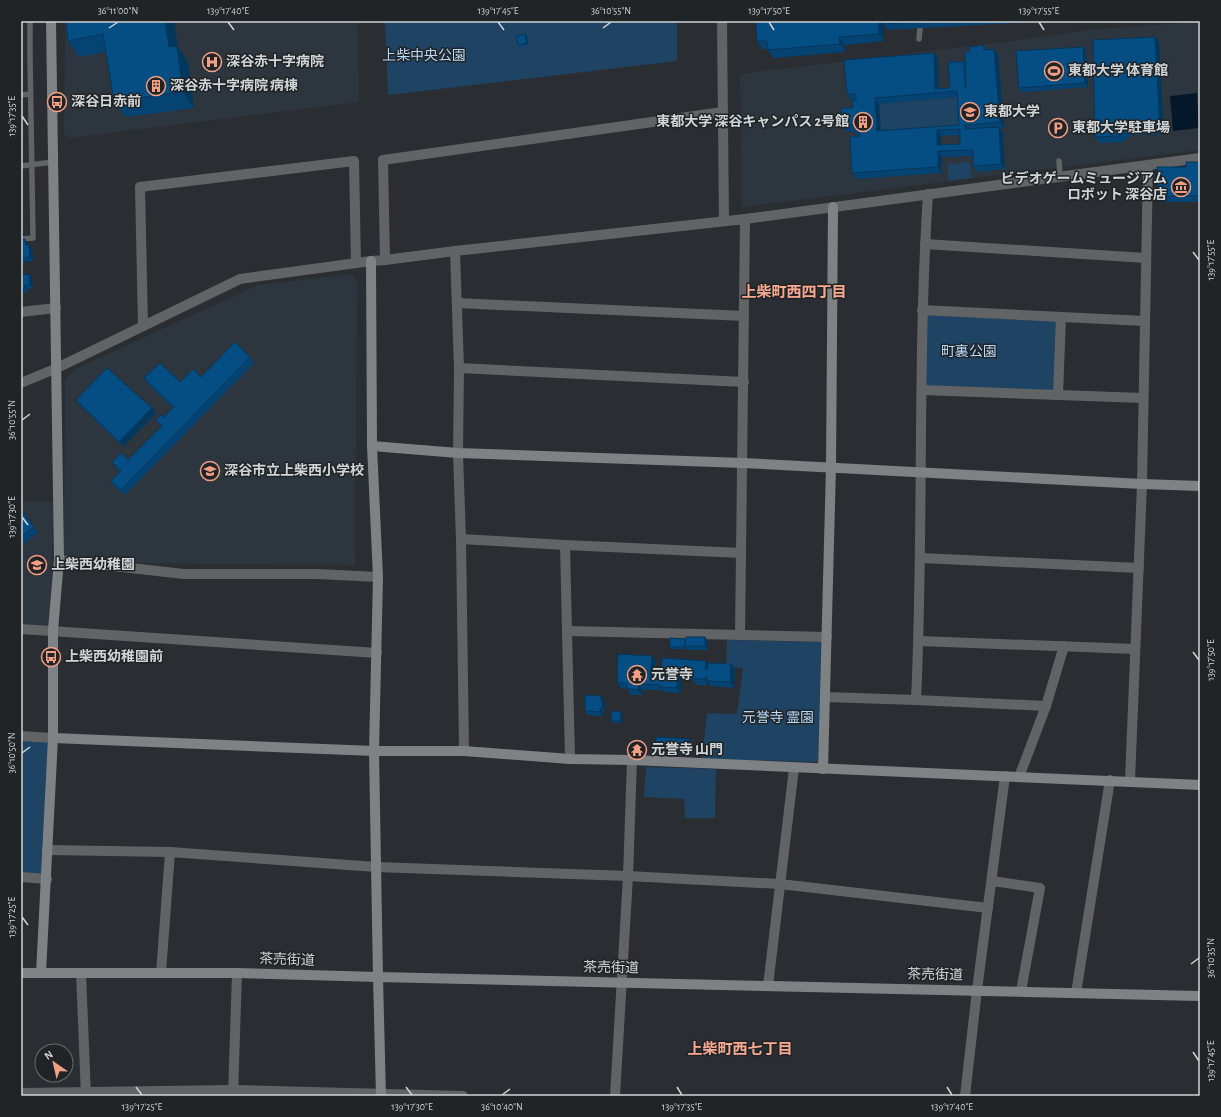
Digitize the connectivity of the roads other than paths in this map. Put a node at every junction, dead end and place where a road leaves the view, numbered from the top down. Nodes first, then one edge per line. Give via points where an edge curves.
1 (30, 21) edge
2 (51, 21) edge
3 (722, 21) edge
4 (920, 28) edge
5 (919, 39) dead end
6 (30, 94) junction
7 (21, 95) edge
8 (723, 112) junction
9 (1200, 158) edge
10 (1059, 161) dead end
11 (53, 162) junction
12 (32, 165) junction
13 (1148, 165) junction
14 (21, 166) edge
15 (1060, 176) junction
16 (928, 194) junction
17 (833, 207) junction
18 (745, 219) junction
19 (724, 221) junction
20 (21, 239) edge
21 (925, 244) junction
22 (455, 251) junction
23 (1146, 258) junction
24 (385, 260) junction
25 (371, 261) junction
26 (356, 263) junction
27 (457, 302) junction
28 (56, 308) junction
29 (922, 310) junction
30 (21, 312) edge
31 (744, 316) junction
32 (1061, 317) junction
33 (1145, 321) junction
34 (143, 326) junction
35 (57, 368) junction
36 (459, 368) junction
37 (21, 382) edge
38 (744, 382) junction
39 (922, 390) junction
40 (1058, 395) junction
41 (1143, 398) junction
42 (372, 446) junction
43 (458, 453) junction
44 (743, 463) junction
45 (831, 467) junction
46 (921, 472) junction
47 (1142, 484) junction
48 (1200, 486) edge
49 (461, 539) junction
50 (565, 545) junction
51 (741, 553) junction
52 (920, 558) junction
53 (59, 560) junction
54 (1139, 568) junction
55 (378, 577) junction
56 (21, 629) edge
57 (53, 630) junction
58 (567, 631) junction
59 (740, 635) junction
60 (827, 637) junction
61 (919, 641) junction
62 (1064, 646) junction
63 (1135, 649) junction
64 (377, 653) junction
65 (825, 697) junction
66 (916, 700) junction
67 (1046, 706) junction
68 (21, 736) edge
69 (53, 738) junction
70 (374, 751) junction
71 (464, 751) junction
72 (570, 759) junction
73 (632, 760) junction
74 (794, 768) junction
75 (823, 769) junction
76 (1005, 776) junction
77 (1019, 777) junction
78 (1110, 780) junction
79 (1130, 781) junction
80 (1200, 785) edge
81 (47, 850) junction
82 (170, 852) junction
83 (376, 868) junction
84 (628, 876) junction
85 (21, 877) edge
86 (47, 879) junction
87 (992, 882) junction
88 (780, 884) junction
89 (988, 908) junction
90 (21, 973) edge
91 (41, 973) junction
92 (81, 973) junction
93 (161, 973) junction
94 (237, 973) junction
95 (378, 977) junction
96 (622, 982) junction
97 (768, 986) junction
98 (977, 990) junction
99 (1021, 991) junction
100 (1076, 993) junction
101 (1200, 996) edge
102 (21, 1093) edge
103 (233, 1093) edge
104 (86, 1094) edge
105 (381, 1095) edge
106 (464, 1096) edge
107 (615, 1096) edge
108 (965, 1096) edge

1 - 6 lane
2 - 11 street
3 - 8 street
4 - 5 lane
6 - 7 lane
6 - 12 lane
8 - 19 street
8 - 24 street via 384,160
9 - 13 street
10 - 15 lane
11 - 12 lane
11 - 28 street
12 - 14 lane
12 - 20 lane via 33,238
13 - 15 street
13 - 23 street
15 - 16 street
16 - 17 street
16 - 21 street
17 - 18 street
17 - 45 street
18 - 19 street
18 - 31 street
19 - 22 street
21 - 23 street
21 - 29 street
22 - 24 street
22 - 27 street
23 - 33 street
24 - 25 street
25 - 26 street
25 - 42 street
26 - 34 street via 240,279
26 - 34 street via 354,161 140,187
27 - 31 street
27 - 36 street
28 - 30 street
28 - 35 street
29 - 32 street
29 - 39 street
31 - 38 street
32 - 33 street
32 - 40 street
33 - 41 street
34 - 35 street
35 - 37 street
35 - 53 street
36 - 38 street
36 - 43 street
38 - 44 street
39 - 40 street
39 - 46 street
40 - 41 street
41 - 47 street
42 - 43 street
42 - 55 street
43 - 44 street
43 - 49 street
44 - 45 street
44 - 51 street
45 - 46 street
45 - 60 street
46 - 47 street
46 - 52 street
47 - 48 street
47 - 54 street
49 - 50 street
49 - 71 street
50 - 51 street
50 - 58 street
51 - 59 street
52 - 54 street
52 - 61 street
53 - 55 street via 184,574 317,574
53 - 57 street
54 - 63 street
55 - 64 street
56 - 57 street
57 - 64 street
57 - 69 street
58 - 59 street
58 - 72 street
59 - 60 street
60 - 65 street
61 - 62 street
61 - 66 street
62 - 63 street
62 - 67 street
63 - 79 street
64 - 70 street
65 - 66 street
65 - 75 street
66 - 67 street
67 - 77 street
68 - 69 street
69 - 70 street
69 - 81 street
70 - 71 street
70 - 83 street
71 - 72 street
72 - 73 street
73 - 74 street
73 - 84 street
74 - 75 street
74 - 88 street
75 - 76 street
76 - 77 street
76 - 87 street
77 - 78 street
78 - 79 street
78 - 100 street
79 - 80 street
81 - 82 street
81 - 86 street
82 - 83 street
82 - 93 street
83 - 84 street
83 - 95 street
84 - 88 street
84 - 96 street
85 - 86 street
86 - 91 street
87 - 89 street
87 - 99 street via 1040,888
88 - 89 street
88 - 97 street
89 - 98 street
90 - 91 street, 茶売街道
91 - 92 street, 茶売街道
92 - 93 street, 茶売街道
92 - 104 street
93 - 94 street, 茶売街道
94 - 95 street, 茶売街道
94 - 103 street
95 - 96 street, 茶売街道
95 - 105 street
96 - 97 street, 茶売街道
96 - 107 street
97 - 98 street, 茶売街道
98 - 99 street, 茶売街道
98 - 108 street
99 - 100 street, 茶売街道
100 - 101 street, 茶売街道
102 - 104 street
103 - 104 street
103 - 105 street
105 - 106 street

